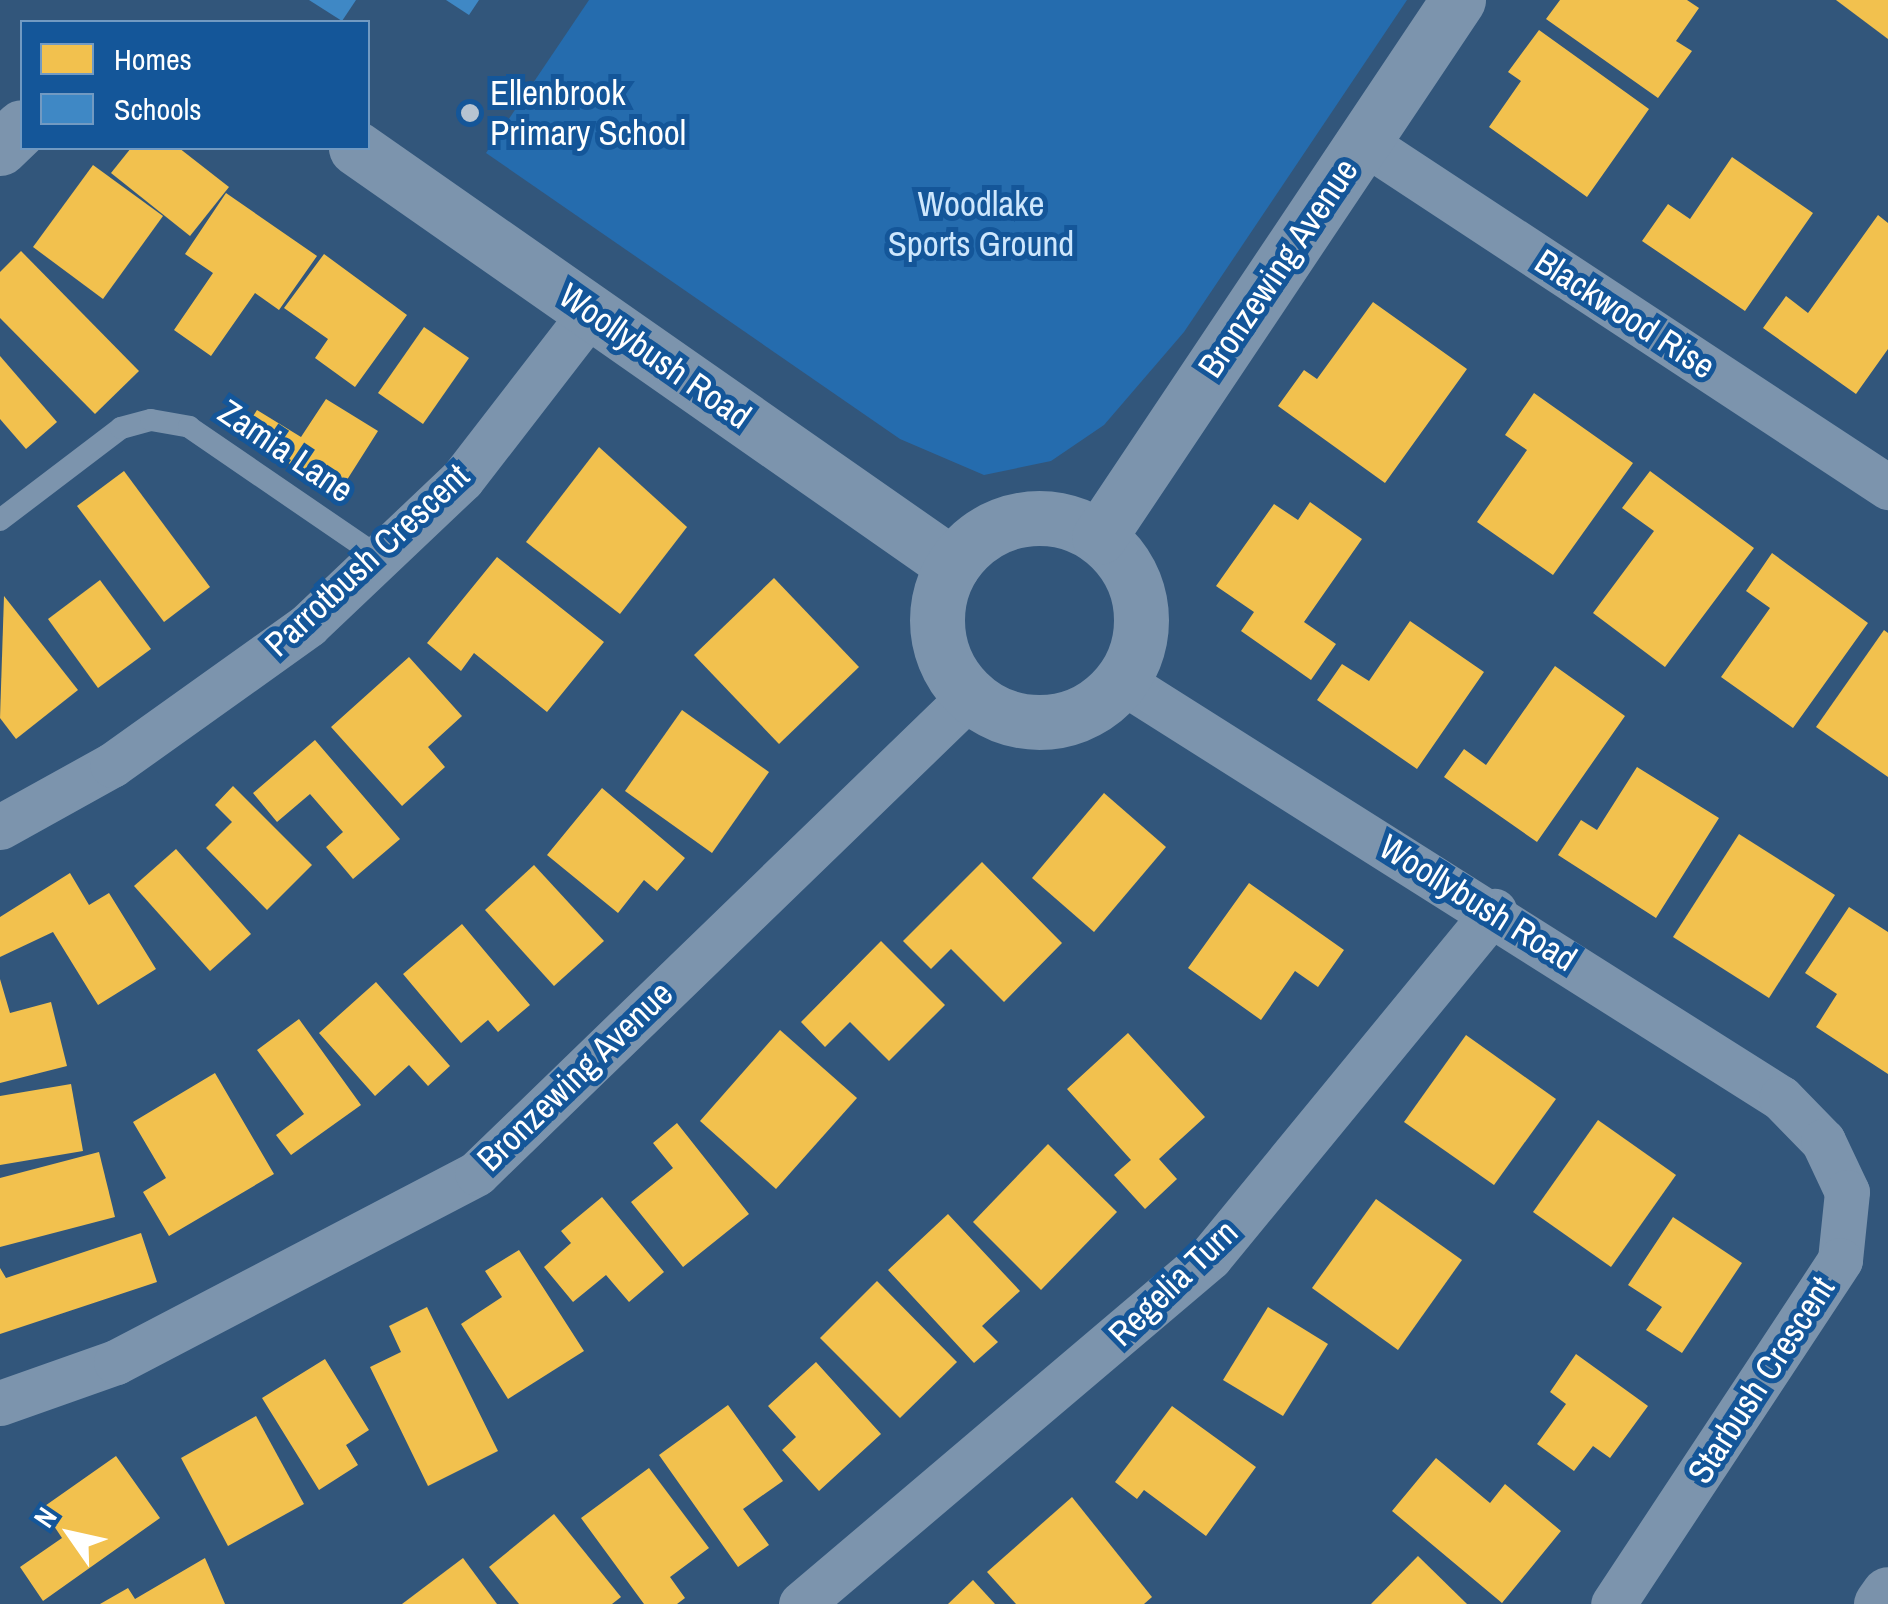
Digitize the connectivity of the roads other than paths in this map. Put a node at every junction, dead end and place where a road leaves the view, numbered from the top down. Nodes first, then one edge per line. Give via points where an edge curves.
1 (1458, 0) edge
2 (20, 129) edge
3 (1362, 140) junction
4 (0, 148) edge
5 (359, 150) edge
6 (592, 311) junction
7 (1888, 488) edge
8 (0, 520) edge
9 (1099, 536) junction
10 (380, 557) junction
11 (953, 565) junction
12 (1121, 682) junction
13 (970, 696) junction
14 (0, 827) edge
15 (1494, 911) junction
16 (1823, 1141) joint
17 (0, 1403) edge
18 (1888, 1594) edge
19 (801, 1604) edge
20 (1613, 1604) edge
21 (1881, 1604) edge

1 - 3 street, Bronzewing Avenue
2 - 4 street
3 - 7 street, Blackwood Rise
3 - 9 street, Bronzewing Avenue
5 - 6 street, Woollybush Road
6 - 10 street, Parrotbush Crescent via 462,479
6 - 11 street, Woollybush Road
8 - 10 lane, Zamia Lane via 121,428 151,420 188,428
9 - 11 street via 1036,517 975,540
9 - 12 street via 1137,588 1136,653
10 - 14 street, Parrotbush Crescent via 308,625 142,744
11 - 13 street via 936,620 952,674
12 - 13 street via 1066,719 999,715
12 - 15 street, Woollybush Road
13 - 17 street, Bronzewing Avenue via 477,1173 116,1362
15 - 16 street, Woollybush Road via 1781,1098
15 - 19 street, Regelia Turn via 1210,1257
16 - 20 street, Starbush Crescent via 1847,1192 1840,1260
18 - 21 main road

